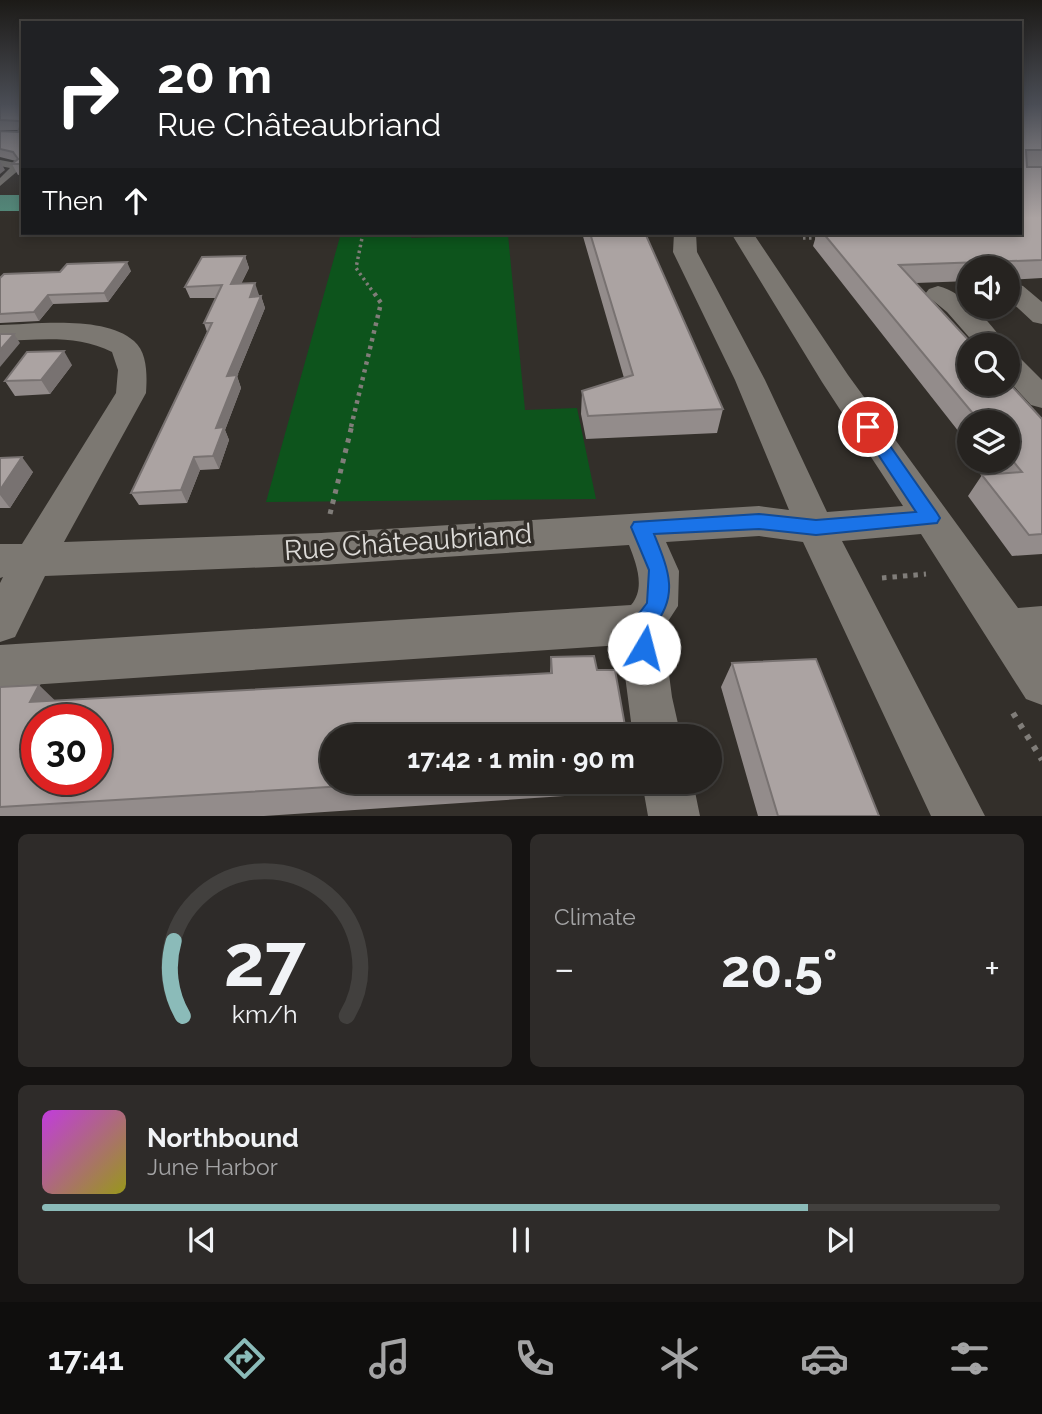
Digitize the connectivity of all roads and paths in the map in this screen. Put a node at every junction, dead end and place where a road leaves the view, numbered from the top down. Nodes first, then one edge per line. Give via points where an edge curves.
1 (0, 163) edge
2 (0, 183) edge
3 (0, 203) edge
4 (21, 203) edge
5 (363, 235) edge
6 (685, 235) edge
7 (743, 235) edge
8 (827, 238) edge
9 (803, 239) dead end
10 (1042, 290) edge
11 (1020, 291) edge
12 (957, 293) edge
13 (1020, 299) edge
14 (957, 307) edge
15 (1042, 316) edge
16 (968, 319) edge
17 (0, 333) edge
18 (981, 333) edge
19 (1020, 375) edge
20 (1042, 398) edge
21 (930, 518) junction
22 (641, 527) junction
23 (816, 528) junction
24 (321, 549) junction
25 (17, 560) edge
26 (0, 623) edge
27 (641, 624) junction
28 (1025, 627) edge
29 (0, 666) edge
30 (1042, 683) edge
31 (654, 724) edge
32 (669, 794) edge
33 (674, 816) edge
34 (959, 816) edge

1 - 2 lane via 15,162 15,169
3 - 4 main road
5 - 24 path via 356,268 381,303
6 - 23 street via 685,252 750,380
7 - 21 street
8 - 9 path
10 - 11 street
12 - 14 street via 939,294
13 - 15 street
16 - 18 street
17 - 25 street via 100,335 124,347 133,370 131,393
19 - 20 street
21 - 23 street, Rue Châteaubriand
21 - 28 street
22 - 23 street, Rue Châteaubriand via 759,521
22 - 24 street, Rue Châteaubriand
22 - 27 street via 659,570 657,606
23 - 34 street
24 - 25 street, Rue Châteaubriand
25 - 26 street
27 - 29 street
27 - 31 street
28 - 30 street
32 - 33 street

